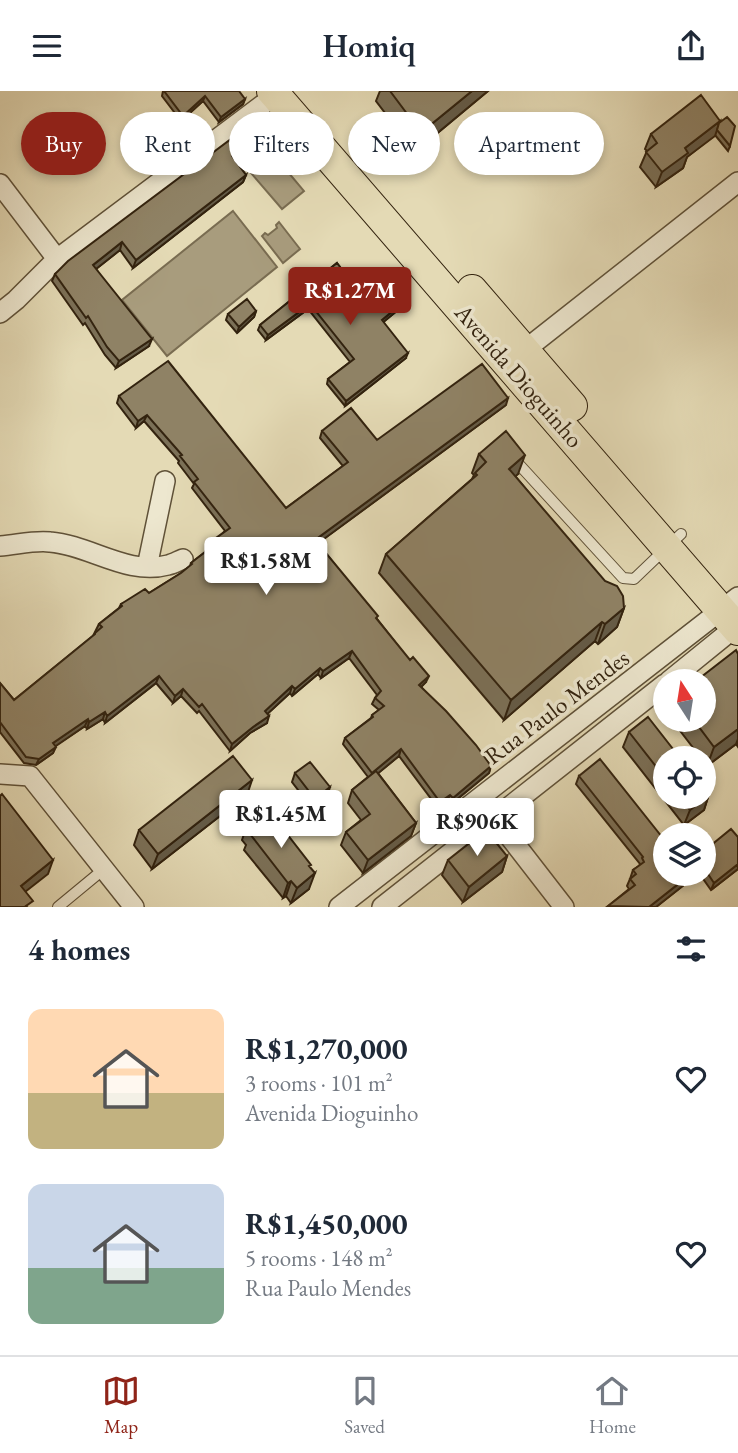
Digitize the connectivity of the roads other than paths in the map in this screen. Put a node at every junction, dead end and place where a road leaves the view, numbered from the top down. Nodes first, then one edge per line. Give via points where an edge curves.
1 (281, 92) edge
2 (738, 183) edge
3 (0, 184) edge
4 (57, 259) junction
5 (0, 313) edge
6 (517, 357) junction
7 (511, 456) edge
8 (166, 481) dead end
9 (674, 541) junction
10 (0, 546) edge
11 (183, 559) dead end
12 (147, 567) junction
13 (735, 613) edge
14 (681, 669) edge
15 (629, 682) junction
16 (653, 694) edge
17 (644, 701) junction
18 (0, 774) edge
19 (478, 797) junction
20 (495, 817) junction
21 (104, 869) junction
22 (58, 907) edge
23 (134, 907) edge
24 (339, 907) edge
25 (382, 907) edge
26 (565, 907) edge

1 - 4 street
1 - 6 main road, Avenida Dioguinho
2 - 6 street
3 - 4 street
4 - 5 street
6 - 9 main road, Avenida Dioguinho
7 - 9 lane via 623,578 634,579
8 - 12 street
9 - 13 main road, Avenida Dioguinho
10 - 12 street via 50,542
11 - 12 street
13 - 14 street
13 - 15 street, Rua Paulo Mendes
15 - 17 street
15 - 19 street, Rua Paulo Mendes
16 - 17 street, Rua Paulo Mendes
17 - 20 street, Rua Paulo Mendes
18 - 21 street via 30,776
19 - 20 street
19 - 24 street, Rua Paulo Mendes
20 - 25 street, Rua Paulo Mendes
20 - 26 street
21 - 22 lane
21 - 23 street

